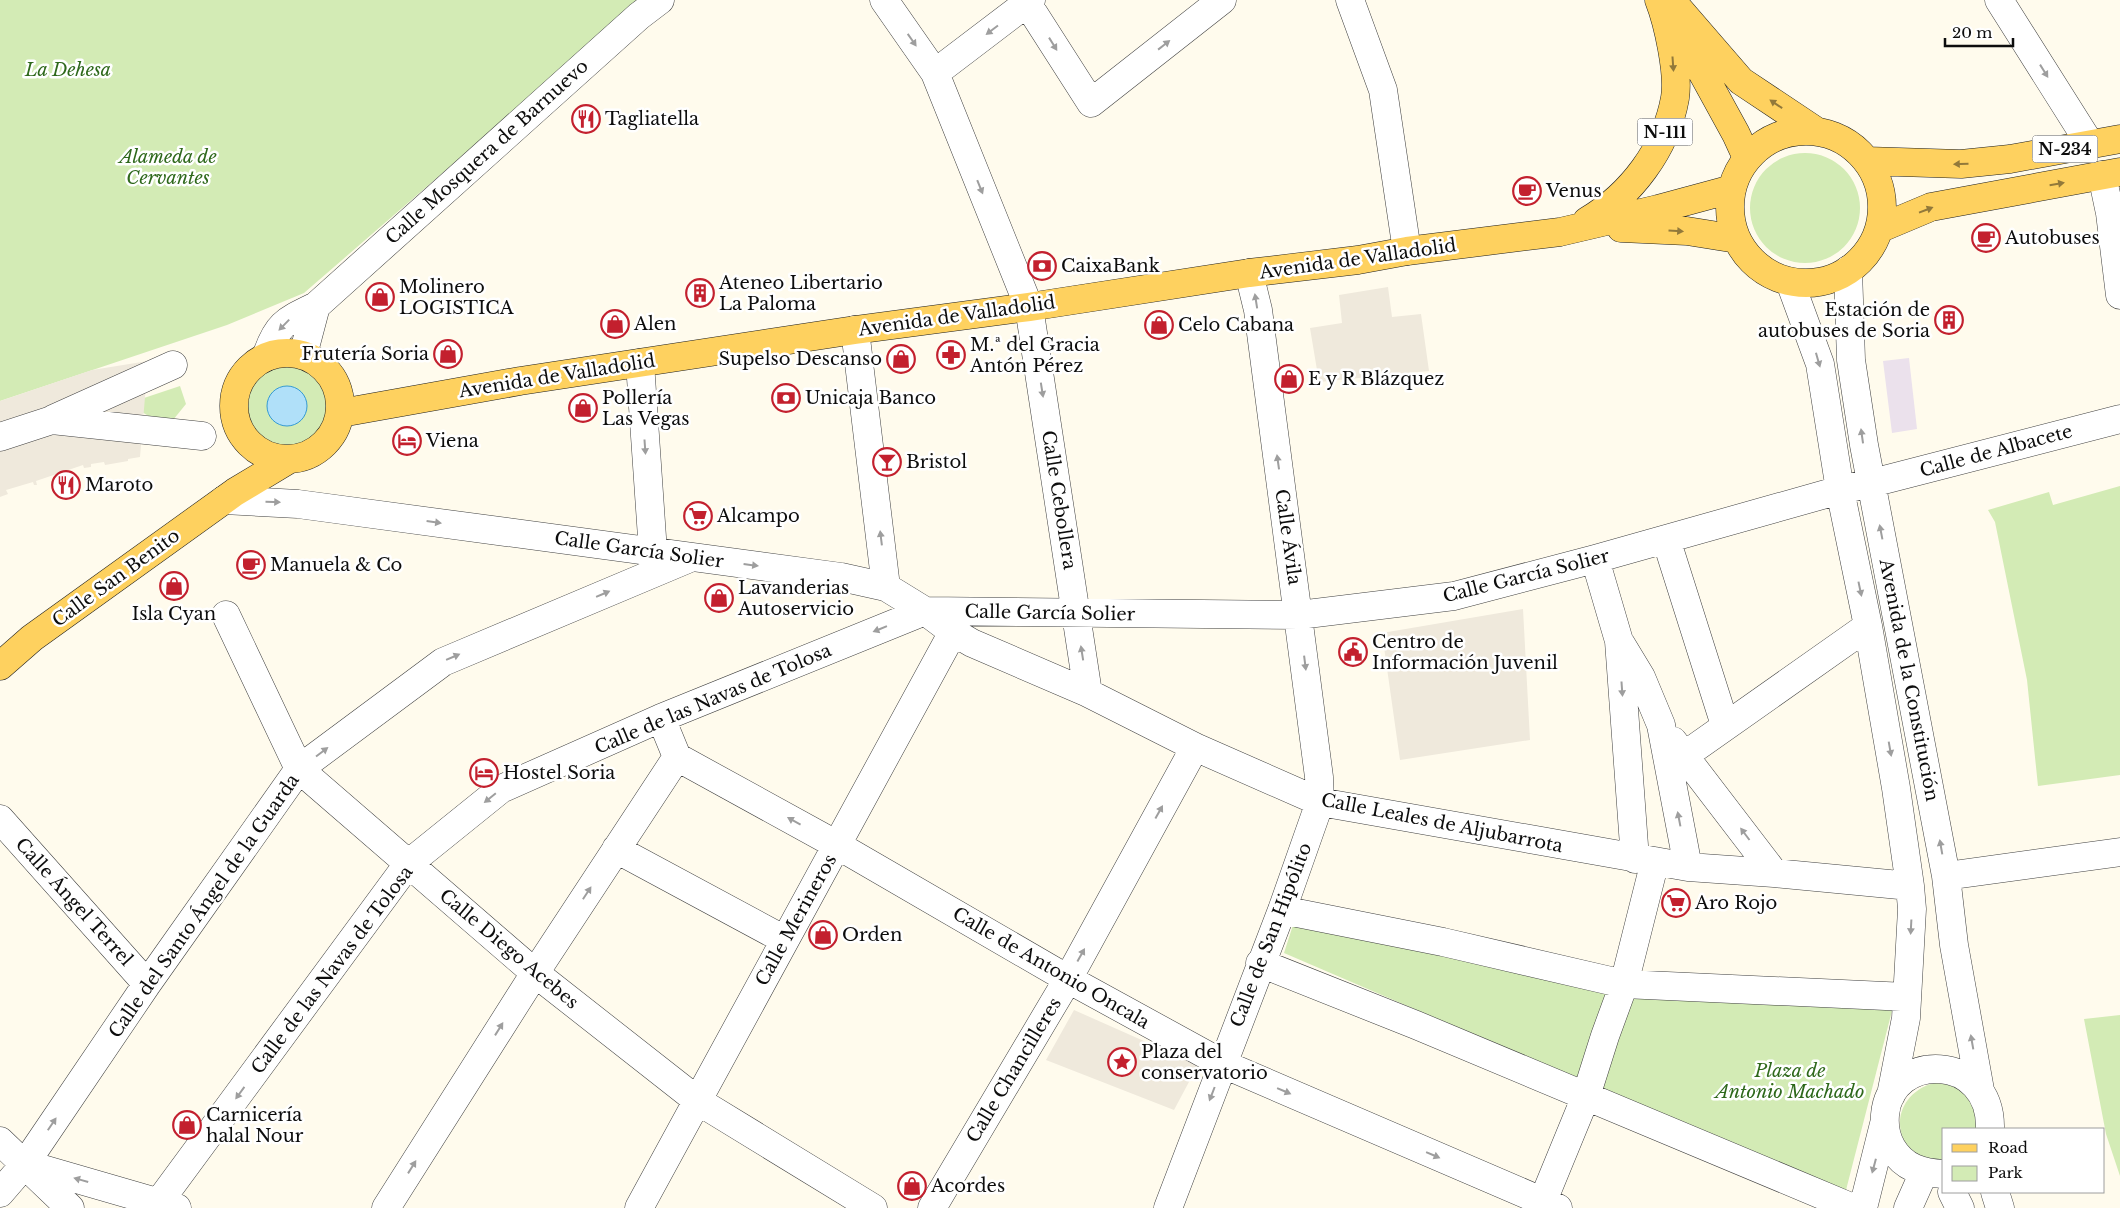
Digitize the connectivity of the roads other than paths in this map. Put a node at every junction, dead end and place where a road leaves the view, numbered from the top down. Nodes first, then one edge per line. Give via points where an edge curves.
1 (660, 0) edge
2 (884, 0) edge
3 (1222, 0) edge
4 (1350, 0) edge
5 (1661, 0) edge
6 (1671, 0) edge
7 (1999, 0) edge
8 (1029, 1) edge
9 (935, 73) junction
10 (1816, 132) junction
11 (2120, 139) edge
12 (2090, 144) junction
13 (1747, 158) junction
14 (1867, 161) junction
15 (2111, 174) edge
16 (1732, 189) junction
17 (2115, 212) edge
18 (1575, 228) junction
19 (1881, 228) junction
20 (1736, 239) junction
21 (1407, 251) junction
22 (1848, 270) junction
23 (1249, 273) junction
24 (1790, 282) junction
25 (2120, 295) edge
26 (316, 306) junction
27 (1028, 307) junction
28 (855, 330) junction
29 (303, 355) junction
30 (266, 357) junction
31 (640, 363) junction
32 (173, 365) dead end
33 (340, 413) junction
34 (2120, 419) edge
35 (52, 420) junction
36 (202, 436) dead end
37 (0, 437) edge
38 (246, 441) junction
39 (288, 460) junction
40 (1872, 483) junction
41 (1840, 490) junction
42 (229, 496) junction
43 (1666, 539) junction
44 (653, 552) junction
45 (690, 558) junction
46 (1595, 559) junction
47 (886, 587) junction
48 (925, 611) junction
49 (1076, 613) junction
50 (226, 615) dead end
51 (1298, 615) junction
52 (1868, 626) junction
53 (953, 632) junction
54 (1619, 640) junction
55 (0, 666) edge
56 (1088, 693) junction
57 (661, 718) junction
58 (1660, 725) junction
59 (1725, 725) junction
60 (1195, 747) junction
61 (1685, 755) junction
62 (677, 757) junction
63 (299, 769) junction
64 (1320, 802) junction
65 (0, 820) edge
66 (837, 845) junction
67 (616, 849) junction
68 (2120, 852) edge
69 (1645, 860) junction
70 (408, 864) junction
71 (1688, 867) junction
72 (1774, 873) junction
73 (1946, 876) junction
74 (1910, 886) junction
75 (1282, 910) junction
76 (785, 940) junction
77 (1260, 963) junction
78 (535, 973) junction
79 (1068, 979) junction
80 (147, 984) junction
81 (1624, 984) junction
82 (1908, 997) junction
83 (1223, 1064) junction
84 (1980, 1090) junction
85 (1891, 1095) junction
86 (1586, 1096) junction
87 (698, 1101) junction
88 (1884, 1124) junction
89 (1990, 1128) edge
90 (0, 1140) edge
91 (25, 1164) junction
92 (1934, 1173) edge
93 (114, 1190) junction
94 (0, 1193) edge
95 (1952, 1193) edge
96 (1995, 1193) edge
97 (169, 1205) edge
98 (1547, 1206) edge
99 (70, 1208) edge
100 (94, 1208) edge
101 (386, 1208) edge
102 (639, 1208) edge
103 (873, 1208) edge
104 (932, 1208) edge
105 (1168, 1208) edge
106 (1853, 1208) edge
107 (1863, 1208) edge
108 (1908, 1208) edge
109 (1960, 1208) edge
110 (2000, 1208) edge

1 - 26 street, Calle Mosquera de Barnuevo
2 -> 9 street, Calle Cebollera
8 -> 3 street via 1091,103
4 - 21 street via 1384,90
5 - 13 main road, N-111
5 -> 18 main road, N-111 via 1673,57 1675,96 1664,135 1643,172 1608,209
10 -> 6 main road via 1741,81
7 -> 12 street
8 -> 9 street
9 -> 27 street, Calle Cebollera
10 - 13 main road via 1797,131 1778,136
10 - 14 main road via 1845,141
11 - 12 main road, N-234
12 -> 14 main road, N-234 via 2010,159 1961,164
13 - 16 main road
14 - 19 main road via 1880,187 1884,211
15 - 17 street
19 -> 15 main road, N-234 via 1931,207
16 - 18 main road
16 - 20 main road via 1730,214
17 - 25 street
18 -> 20 main road via 1662,230
18 - 21 main road, Avenida de Valladolid
19 - 22 main road via 1871,247
20 - 24 main road via 1758,267
21 - 23 main road, Avenida de Valladolid
22 - 24 main road via 1820,282
40 -> 22 street, Avenida de la Constitución via 1851,360
23 - 27 main road, Avenida de Valladolid
51 -> 23 street, Calle Ávila via 1255,294
24 -> 41 street, Avenida de la Constitución via 1820,364
26 - 29 street
26 -> 30 street, Calle Mosquera de Barnuevo via 286,320 272,338
27 - 28 main road, Avenida de Valladolid
27 -> 49 street, Calle Cebollera
28 - 31 main road, Avenida de Valladolid
47 -> 28 street
29 - 30 main road via 284,353
29 - 33 main road via 321,364 334,379 340,398
30 - 38 main road via 254,364 238,384 234,404 236,424
31 - 33 main road, Avenida de Valladolid
31 -> 44 street
32 - 35 street
33 - 39 main road via 337,427 328,441 308,456
34 - 40 street, Calle de Albacete
35 - 36 street
35 - 37 street
38 - 39 main road via 265,456
38 - 42 main road
39 - 42 main road, Calle San Benito
40 - 41 street, Calle García Solier
73 -> 40 street, Avenida de la Constitución
41 - 43 street, Calle García Solier
41 -> 52 street, Avenida de la Constitución
42 -> 44 street, Calle García Solier
42 - 55 main road, Calle San Benito via 32,638
43 - 46 street, Calle García Solier
43 - 59 street
44 - 45 street, Calle García Solier
45 -> 47 street, Calle García Solier via 841,577
63 -> 45 street, Calle del Santo Ángel de la Guarda via 443,662
46 - 51 street, Calle García Solier via 1454,596
46 - 54 street
47 - 48 street, Calle García Solier
48 - 49 street, Calle García Solier
48 - 53 street, Calle Leales de Aljubarrota
48 -> 57 street, Calle de las Navas de Tolosa
49 - 51 street, Calle García Solier
56 -> 49 street, Calle Cebollera
50 - 63 street, Calle Diego Acebes
51 -> 64 street, Calle Ávila
52 - 59 street
52 -> 74 street, Avenida de la Constitución
53 - 56 street, Calle Leales de Aljubarrota
53 - 66 street, Calle Merineros
54 - 58 street via 1641,677
54 -> 69 street
56 - 60 street, Calle Leales de Aljubarrota
57 - 62 street
57 -> 70 street, Calle de las Navas de Tolosa via 501,789
58 - 61 street
71 -> 58 street
59 - 61 street
60 - 64 street, Calle Leales de Aljubarrota
79 -> 60 street, Calle Chancilleres
72 -> 61 street
66 -> 62 street, Calle de Antonio Oncala
62 - 67 street
63 - 70 street, Calle Diego Acebes
63 - 80 street, Calle del Santo Ángel de la Guarda
64 - 69 street, Calle Leales de Aljubarrota
64 - 75 street, Calle de San Hipólito
65 - 80 street, Calle Ángel Terrel
66 - 76 street, Calle Merineros
66 - 79 street, Calle de Antonio Oncala
67 - 76 street
78 -> 67 street
68 - 73 street
69 - 71 street, Calle Leales de Aljubarrota
69 - 81 street
70 - 78 street, Calle Diego Acebes
70 -> 97 street, Calle de las Navas de Tolosa
71 - 72 street, Calle Leales de Aljubarrota
72 - 74 street, Calle Leales de Aljubarrota
84 -> 73 street, Avenida de la Constitución via 1954,946
74 -> 82 street, Avenida de la Constitución
75 - 77 street, Calle de San Hipólito
75 - 81 street via 1443,942
76 - 87 street, Calle Merineros
77 - 83 street, Calle de San Hipólito
77 - 86 street
78 - 87 street, Calle Diego Acebes
101 -> 78 street
79 - 83 street, Calle de Antonio Oncala
79 - 104 street, Calle Chancilleres
91 -> 80 street, Calle del Santo Ángel de la Guarda
81 - 82 street
81 - 86 street
82 - 85 street, Avenida de la Constitución
83 -> 98 street, Calle de Antonio Oncala
83 -> 105 street, Calle de San Hipólito
84 - 85 street via 1968,1078 1952,1070 1934,1068 1917,1072
84 - 89 street, Avenida de la Constitución via 1988,1109
85 - 88 street, Avenida de la Constitución
86 - 98 street
86 - 106 street
87 - 102 street, Calle Merineros
87 - 103 street, Calle Diego Acebes
88 - 92 street via 1888,1142 1897,1156 1910,1167
88 -> 107 street, Avenida de la Constitución
90 - 91 street
93 -> 91 street
91 - 94 street, Calle del Santo Ángel de la Guarda
91 - 99 street
92 - 108 street
93 - 97 street
93 - 100 street
95 - 109 street
96 - 110 street

